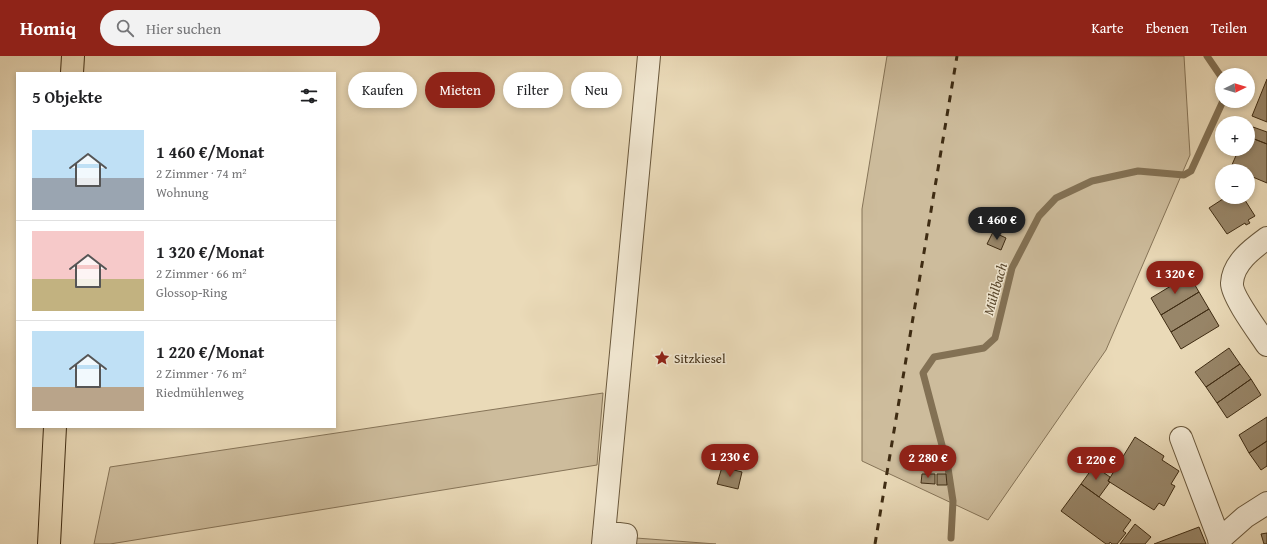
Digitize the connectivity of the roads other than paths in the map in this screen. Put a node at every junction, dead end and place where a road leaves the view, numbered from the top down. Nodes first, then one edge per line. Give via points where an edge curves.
1 (73, 56) edge
2 (649, 56) edge
3 (72, 72) edge
4 (1267, 238) edge
5 (1267, 345) edge
6 (55, 428) edge
7 (1181, 438) dead end
8 (1267, 503) edge
9 (603, 538) edge
10 (626, 539) edge
11 (1220, 542) edge
12 (49, 544) edge

1 - 3 main road
2 - 9 street
4 - 5 street via 1239,263 1231,284 1236,298
6 - 12 main road
7 - 11 street
8 - 11 street via 1245,517
9 - 10 street

